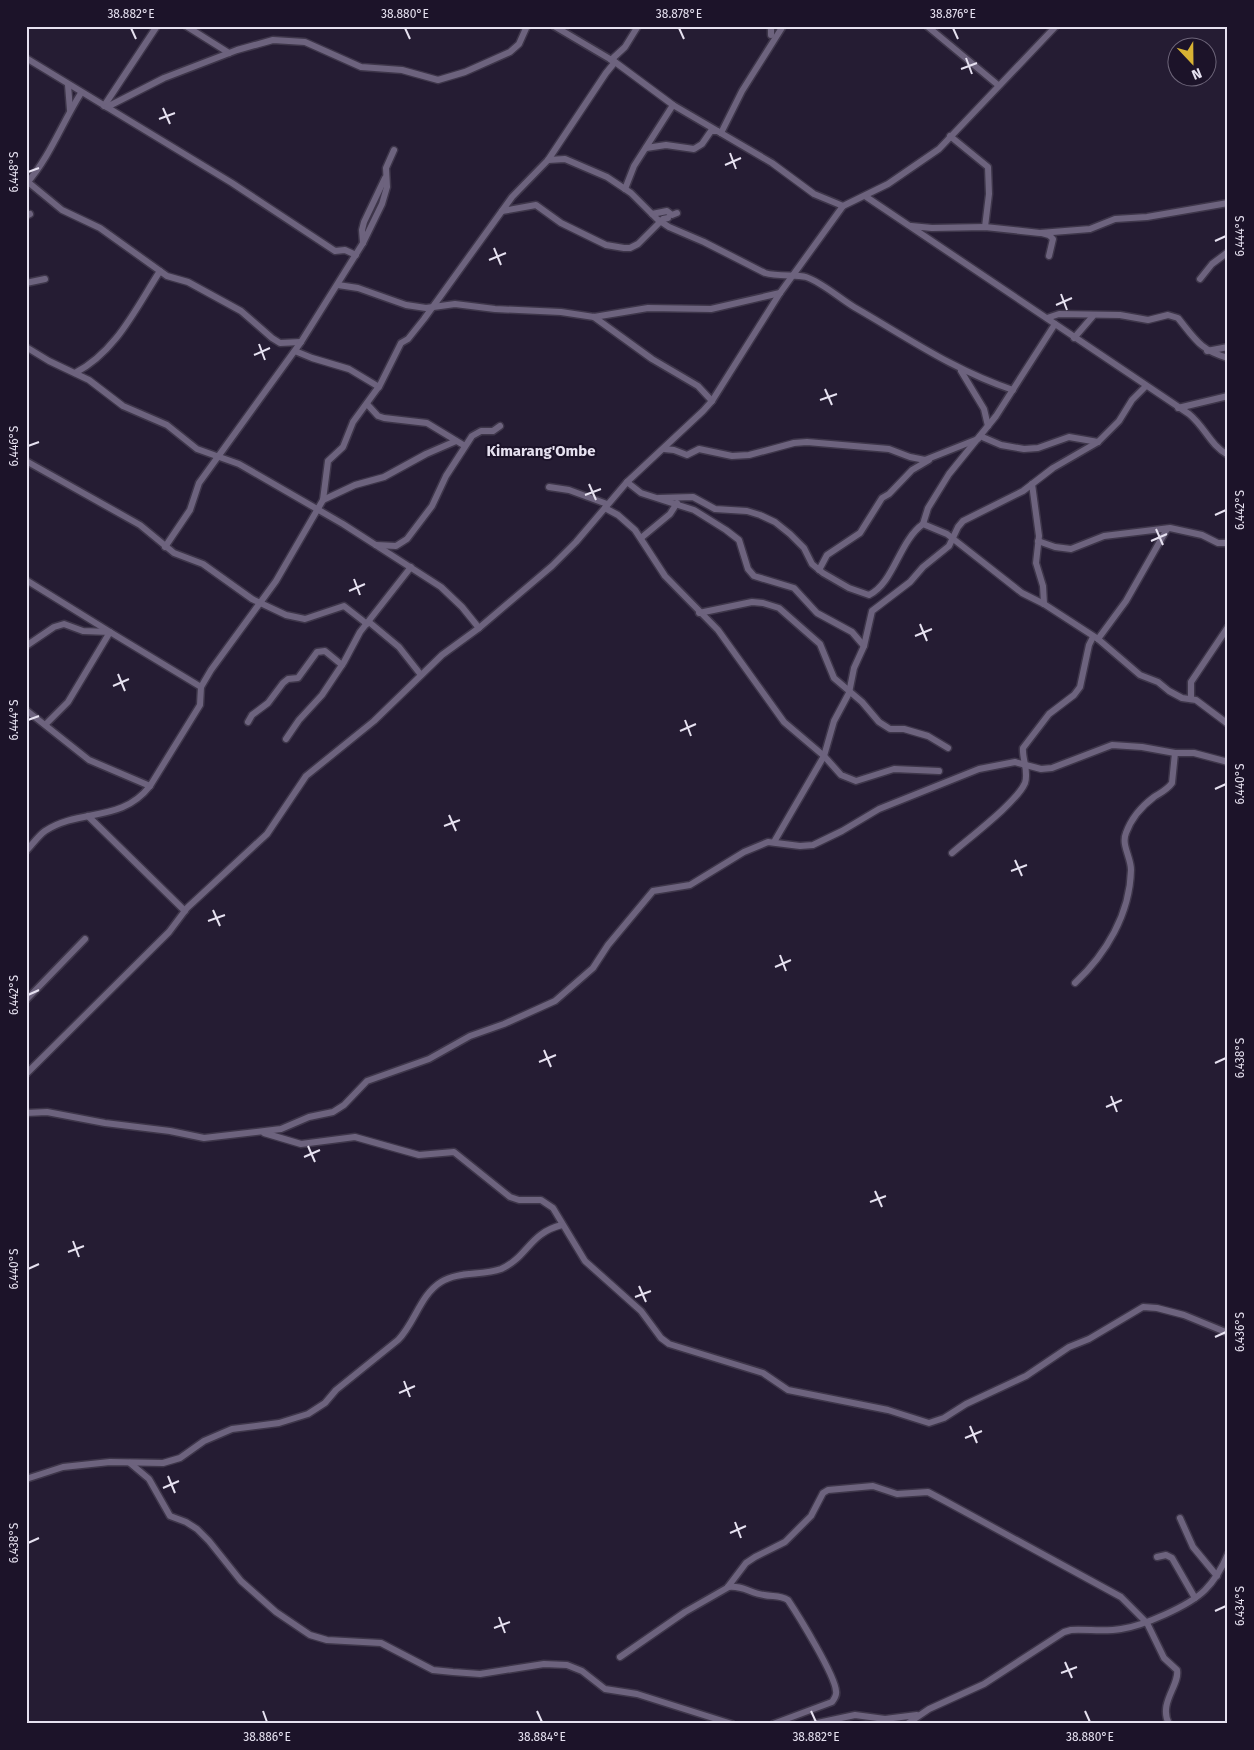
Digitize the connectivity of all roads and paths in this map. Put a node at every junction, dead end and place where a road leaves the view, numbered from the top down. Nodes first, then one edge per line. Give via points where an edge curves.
1 (156, 26) edge
2 (186, 26) edge
3 (526, 26) edge
4 (554, 26) edge
5 (638, 26) edge
6 (771, 26) edge
7 (783, 26) edge
8 (927, 26) edge
9 (1056, 26) edge
10 (771, 35) dead end
11 (229, 53) junction
12 (26, 58) edge
13 (613, 61) junction
14 (68, 85) junction
15 (998, 85) junction
16 (81, 93) junction
17 (674, 105) junction
18 (105, 106) junction
19 (70, 110) junction
20 (719, 132) junction
21 (950, 136) junction
22 (646, 148) junction
23 (394, 150) dead end
24 (548, 160) junction
25 (27, 183) edge
26 (625, 189) junction
27 (865, 196) junction
28 (1228, 203) edge
29 (843, 206) junction
30 (502, 211) junction
31 (652, 214) junction
32 (672, 215) junction
33 (660, 222) junction
34 (910, 226) junction
35 (669, 227) junction
36 (985, 227) junction
37 (1040, 233) junction
38 (1228, 252) edge
39 (356, 255) junction
40 (1049, 256) dead end
41 (160, 271) junction
42 (791, 277) junction
43 (45, 279) dead end
44 (1200, 279) dead end
45 (26, 283) edge
46 (338, 286) junction
47 (780, 293) junction
48 (432, 307) junction
49 (594, 316) junction
50 (1092, 316) junction
51 (1047, 318) junction
52 (1055, 324) junction
53 (1074, 338) junction
54 (301, 342) junction
55 (1228, 346) edge
56 (26, 347) edge
57 (295, 351) junction
58 (1207, 351) junction
59 (1228, 358) edge
60 (959, 368) junction
61 (75, 373) junction
62 (1146, 386) junction
63 (378, 387) junction
64 (1013, 390) junction
65 (1228, 396) edge
66 (712, 401) junction
67 (367, 404) junction
68 (1178, 408) junction
69 (500, 426) dead end
70 (988, 426) junction
71 (979, 438) junction
72 (456, 441) junction
73 (1098, 442) junction
74 (465, 446) junction
75 (664, 449) junction
76 (218, 455) junction
77 (1228, 455) edge
78 (931, 459) junction
79 (26, 460) edge
80 (627, 482) junction
81 (1032, 484) junction
82 (549, 487) dead end
83 (659, 498) junction
84 (323, 500) junction
85 (677, 503) junction
86 (606, 506) junction
87 (318, 509) junction
88 (923, 524) junction
89 (1167, 529) junction
90 (641, 538) junction
91 (953, 539) junction
92 (1038, 541) junction
93 (1228, 543) edge
94 (374, 545) junction
95 (165, 547) junction
96 (411, 567) junction
97 (820, 570) junction
98 (26, 580) edge
99 (260, 603) junction
100 (1044, 604) junction
101 (699, 613) junction
102 (368, 623) junction
103 (1228, 627) edge
104 (478, 628) junction
105 (110, 632) junction
106 (1096, 638) junction
107 (26, 646) edge
108 (864, 646) junction
109 (342, 665) junction
110 (421, 675) junction
111 (201, 687) junction
112 (849, 692) junction
113 (1191, 699) junction
114 (26, 710) edge
115 (248, 722) dead end
116 (46, 724) junction
117 (1228, 724) edge
118 (286, 738) dead end
119 (948, 748) dead end
120 (1174, 754) junction
121 (824, 756) junction
122 (1228, 762) edge
123 (1025, 764) junction
124 (939, 772) dead end
125 (150, 786) junction
126 (88, 816) junction
127 (774, 842) junction
128 (26, 851) edge
129 (952, 853) dead end
130 (185, 910) junction
131 (85, 939) dead end
132 (1075, 983) dead end
133 (26, 1000) edge
134 (26, 1074) edge
135 (26, 1113) edge
136 (260, 1131) junction
137 (562, 1225) junction
138 (1228, 1333) edge
139 (130, 1463) junction
140 (26, 1479) edge
141 (1180, 1518) dead end
142 (1228, 1554) edge
143 (1156, 1557) dead end
144 (1217, 1576) junction
145 (726, 1588) junction
146 (1195, 1598) junction
147 (1147, 1623) junction
148 (620, 1657) dead end
149 (918, 1714) junction
150 (732, 1724) edge
151 (773, 1724) edge
152 (813, 1724) edge
153 (907, 1724) edge
154 (1169, 1724) edge

1 - 18 street
2 - 11 street
3 - 11 street via 519,44 510,52 438,80 402,70 361,68 298,40 273,40
4 - 13 street
5 - 13 street
6 - 10 street
7 - 20 street
8 - 15 street
9 - 15 street
11 - 18 street via 164,78
12 - 14 street
13 - 17 street
13 - 24 street
14 - 16 street
14 - 19 street
15 - 21 street
16 - 18 street
16 - 19 street
17 - 20 street
17 - 22 street
18 - 39 street via 335,250
19 - 25 street via 51,149
20 - 22 street via 711,132 702,144 694,148 666,145
20 - 29 street via 772,163 820,197
21 - 27 street via 922,162
21 - 36 street via 988,167
22 - 26 street
23 - 39 street via 386,168 386,177 364,222 363,243
24 - 26 street via 561,158 578,163
24 - 30 street
25 - 41 street via 62,210 100,228
26 - 31 street
27 - 29 street
27 - 34 street
28 - 37 street via 1148,217 1116,219 1090,229
29 - 42 street
30 - 33 street via 536,205 561,223 606,245 628,248 638,244
30 - 48 street
31 - 32 street via 667,211
31 - 33 street
32 - 33 street
32 - 35 street
33 - 35 street
34 - 36 street
34 - 51 street
35 - 42 street via 764,273
36 - 37 street
37 - 40 street via 1053,239
38 - 44 street
39 - 46 street
41 - 54 street via 172,279 188,282 241,311 280,343
41 - 61 street via 106,352
42 - 47 street
42 - 60 street via 807,277 914,345
43 - 45 street
46 - 48 street via 358,288 406,305
46 - 54 street
47 - 49 street via 712,309 648,308
47 - 66 street
48 - 49 street via 455,304
48 - 63 street via 408,339 401,343
49 - 66 street via 652,359 698,386
50 - 51 street via 1059,314
50 - 53 street
50 - 58 street via 1120,315 1148,320 1174,316
51 - 52 street
52 - 53 street
52 - 64 street
53 - 62 street
54 - 57 street
55 - 58 street
56 - 61 street
57 - 63 street via 349,369
57 - 76 street
58 - 59 street
60 - 64 street
60 - 70 street via 981,404
61 - 76 street via 123,406 167,425 197,449
62 - 68 street
62 - 73 street
63 - 67 street
64 - 70 street
65 - 68 street
66 - 75 street
67 - 72 street via 378,416 427,423
67 - 84 street via 353,422 343,447 328,461
68 - 77 street via 1196,420 1212,444
69 - 74 street via 493,431 478,432
70 - 71 street
71 - 73 street via 1024,449 1038,448 1068,437
71 - 78 street
71 - 88 street via 949,474 928,508
72 - 74 street
72 - 84 street via 384,477 355,485
73 - 81 street
74 - 94 street via 432,506 407,539 396,546
75 - 78 street via 687,455 699,449 738,456 807,442 888,449 917,459
75 - 80 street
76 - 87 street
76 - 95 street via 196,487 188,513
78 - 97 street via 912,470 882,498 860,534 827,556
79 - 95 street via 140,525
80 - 83 street via 641,493
80 - 86 street
81 - 91 street via 963,521
81 - 92 street
82 - 86 street via 569,490
83 - 85 street
83 - 97 street via 693,497 715,509 760,515 790,534
84 - 87 street
85 - 90 street via 670,514
85 - 108 street via 703,514 736,537 754,576 794,588 817,613 852,632
86 - 90 street
86 - 104 street via 552,566
87 - 94 street
87 - 99 street
88 - 91 street
88 - 97 street via 907,539 875,592 862,594
89 - 92 street via 1104,536 1071,549
89 - 93 street
89 - 106 street via 1126,601
90 - 101 street via 665,576
91 - 100 street via 1022,593
91 - 108 street via 910,582 872,610
92 - 100 street via 1036,563
94 - 96 street
95 - 99 street via 203,564
96 - 102 street
96 - 104 street via 453,598
98 - 105 street
99 - 102 street via 286,615 305,619 344,606
99 - 111 street via 218,658
100 - 106 street
101 - 112 street via 752,602 779,608 820,644 834,678
101 - 121 street via 718,630 784,722
102 - 109 street
102 - 110 street via 399,647
103 - 113 street via 1191,682
104 - 110 street
105 - 107 street via 83,631 64,624
105 - 111 street
105 - 116 street via 68,702
106 - 113 street via 1140,675 1158,682 1173,694
106 - 123 street via 1088,645 1080,687 1049,714 1029,738 1023,748
108 - 112 street via 854,668
109 - 115 street via 325,651 316,652 298,678 283,683
109 - 118 street
110 - 130 street via 364,730 306,776 267,834
111 - 125 street via 200,705
112 - 119 street via 885,726 914,732
112 - 121 street via 834,721
113 - 117 street
114 - 116 street
116 - 125 street via 89,760
120 - 122 street via 1194,753
120 - 123 street via 1112,745 1052,768 1041,769
120 - 132 street via 1172,783 1142,808 1126,832 1124,840 1131,873 1116,930 1108,945
121 - 124 street via 841,775 856,781 894,768
121 - 127 street
123 - 127 street via 1010,762 972,771 879,809 813,845
123 - 129 street via 1026,778 1017,794
125 - 126 street via 138,801 126,807
126 - 128 street via 43,832
126 - 130 street
127 - 136 street via 744,852 690,885 653,891 593,968 572,989 555,1000 470,1036 430,1059 367,1081 333,1112 309,1117 285,1128
130 - 134 street via 169,932
131 - 133 street
135 - 136 street via 47,1112 204,1138
136 - 137 street via 301,1144 355,1137 419,1155 454,1152 510,1197 541,1200 550,1205
137 - 138 street via 585,1261 641,1311 669,1344 769,1376 788,1390 888,1410 928,1423 1018,1381 1069,1347 1144,1307 1184,1315
137 - 139 street via 542,1232 517,1260 501,1268 451,1277 441,1282 426,1297 405,1334 316,1410 279,1423 223,1432 173,1461
139 - 140 street via 63,1468
139 - 150 street via 149,1479 168,1515 197,1530 241,1581 276,1612 310,1635 327,1640 381,1643 433,1670 480,1674 544,1664 567,1665 582,1671 605,1689 637,1694
141 - 144 street via 1194,1547
142 - 144 street
143 - 146 street via 1172,1558
144 - 146 street
145 - 147 street via 746,1563 785,1542 796,1532 811,1516 823,1493 873,1486 897,1494 928,1492 1112,1591
145 - 148 street
145 - 151 street via 742,1587 788,1600 836,1688 832,1702
146 - 147 street
147 - 149 street via 1120,1630 1064,1632 984,1684
147 - 154 street via 1162,1654 1175,1666 1178,1674 1167,1704
149 - 152 street via 885,1720 855,1715
149 - 153 street

